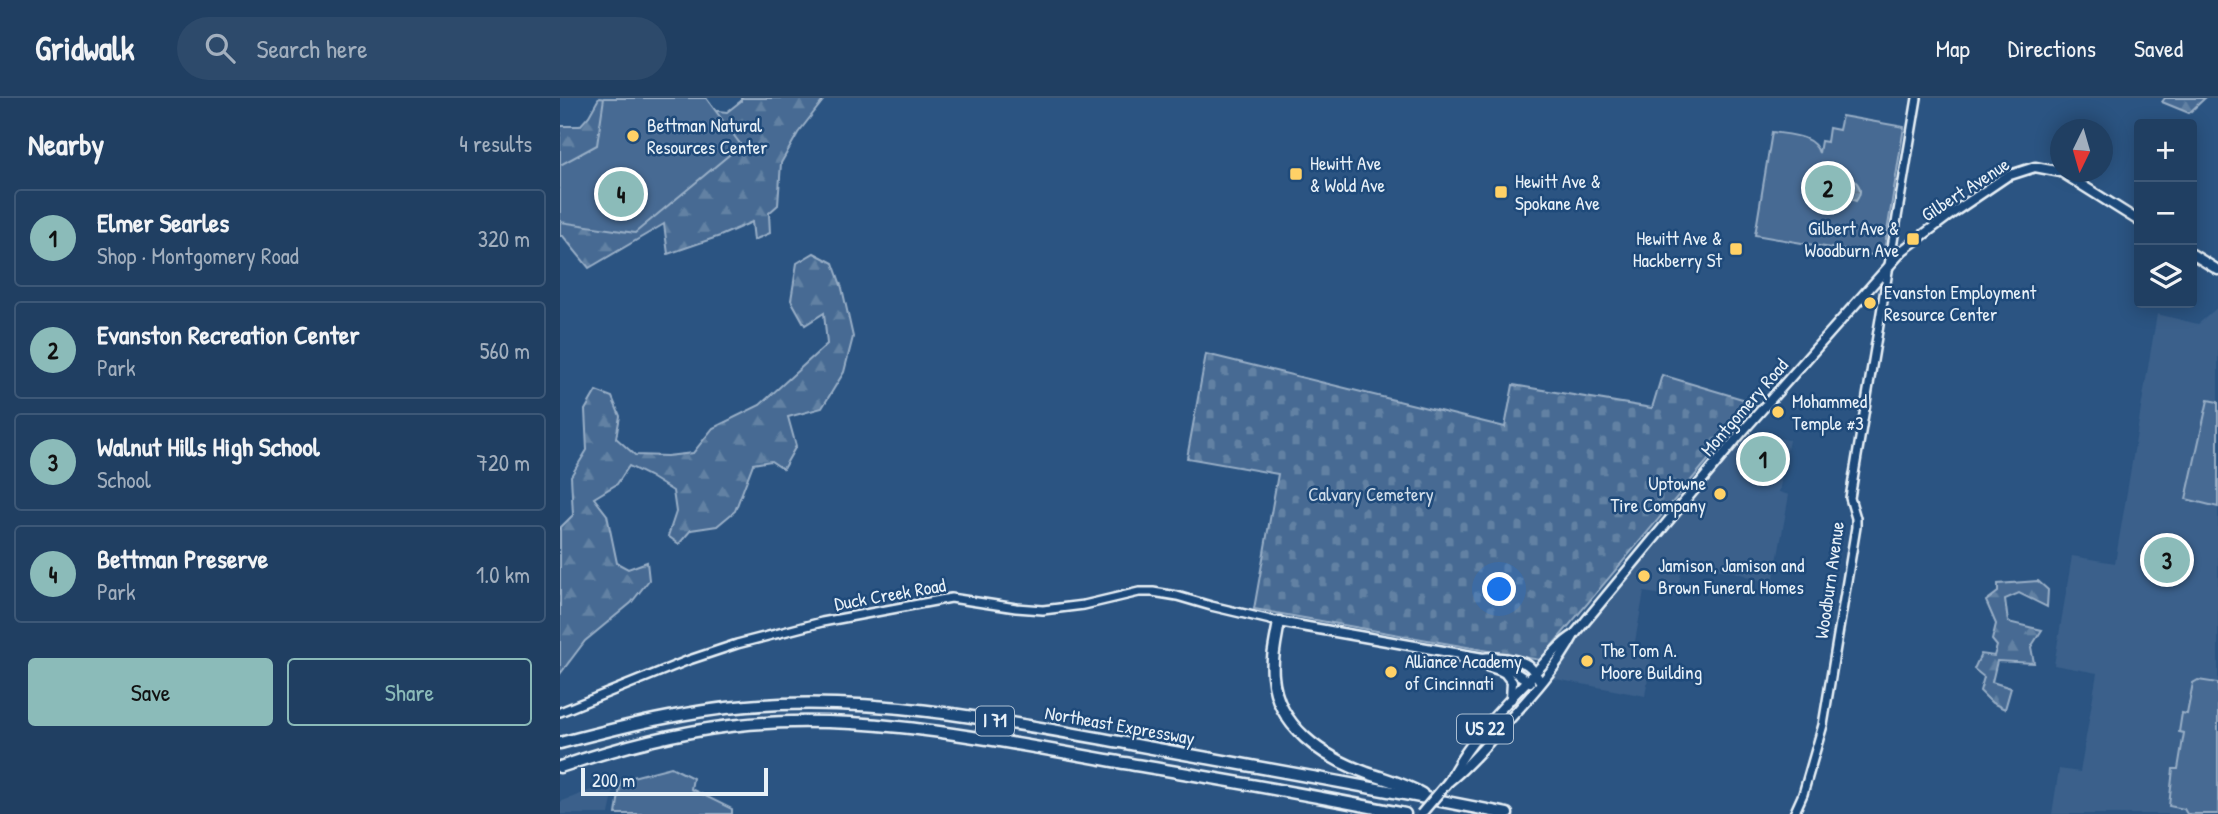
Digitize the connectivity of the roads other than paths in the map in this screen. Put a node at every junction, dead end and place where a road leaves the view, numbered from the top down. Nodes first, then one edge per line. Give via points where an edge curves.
1 (1917, 98) edge
2 (2134, 218) edge
3 (2197, 257) edge
4 (1889, 266) junction
5 (2218, 270) edge
6 (1279, 622) junction
7 (1574, 635) junction
8 (1454, 653) junction
9 (1483, 658) junction
10 (1532, 677) junction
11 (1539, 684) junction
12 (1511, 699) junction
13 (560, 712) edge
14 (560, 743) edge
15 (560, 767) edge
16 (1448, 782) junction
17 (1429, 798) junction
18 (1405, 814) edge
19 (1420, 814) edge
20 (1507, 814) edge
21 (1794, 814) edge

1 - 4 street, Woodburn Avenue
2 - 4 main road, Gilbert Avenue / US 22 via 2061,172 2035,167 1994,184 1903,250
3 - 5 main road
4 - 7 main road, Montgomery Road / US 22 via 1742,432
4 - 21 street, Woodburn Avenue via 1850,498 1856,527 1823,725
6 - 8 main road, Duck Creek Road
6 - 13 street, Duck Creek Road via 1153,592 1043,610 951,598 737,644
6 - 17 highway via 1274,686 1297,729 1335,759
7 - 10 main road, Montgomery Road / US 22
7 - 11 main road, Montgomery Road / US 22
8 - 9 main road, Duck Creek Road
8 - 12 main road via 1506,673 1512,681
9 - 10 main road, Duck Creek Road
9 - 10 main road, Duck Creek Road via 1524,663
10 - 11 main road, Duck Creek Road
10 - 12 main road, Montgomery Road / US 22
11 - 16 main road, Montgomery Road / US 22 via 1467,768
12 - 16 main road, Montgomery Road / US 22 via 1457,763
14 - 17 highway, Northeast Expressway / I 71 via 684,713 803,704 884,706 1098,738
15 - 18 highway, Northeast Expressway / I 71 via 624,746 733,726 863,724 999,741
16 - 19 main road, Montgomery Road / US 22, bridge
17 - 20 highway, Northeast Expressway / I 71

